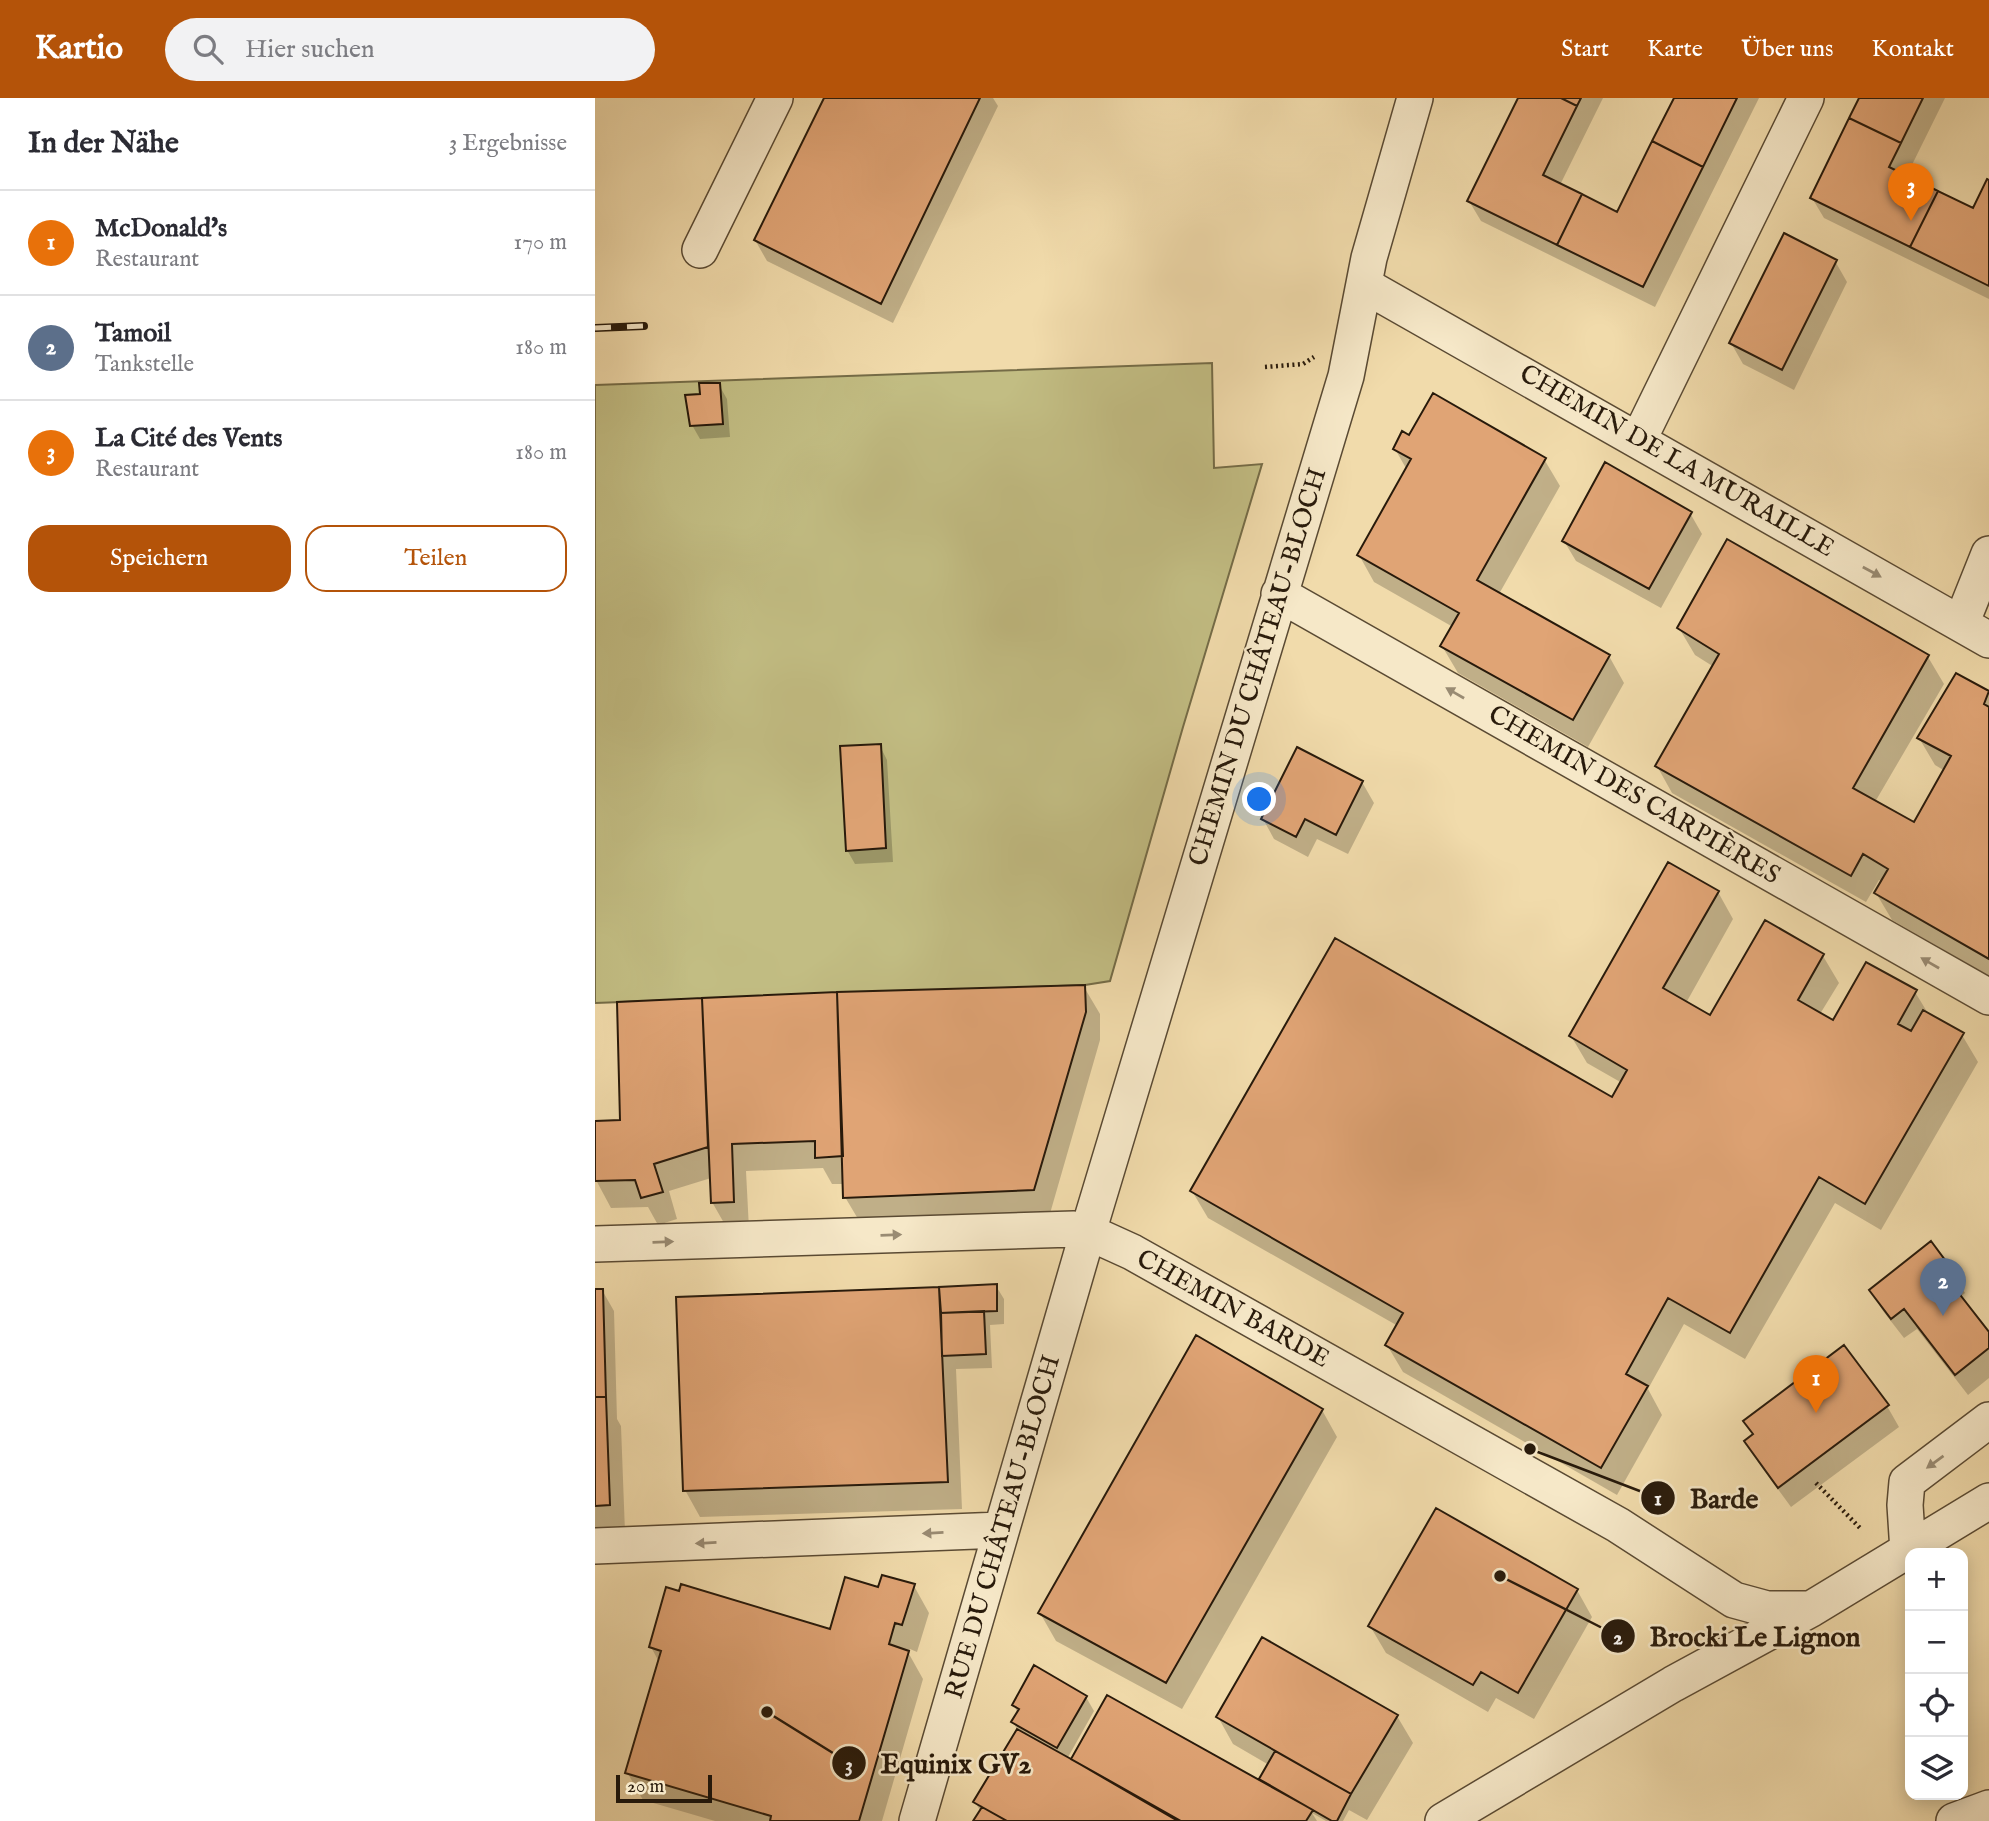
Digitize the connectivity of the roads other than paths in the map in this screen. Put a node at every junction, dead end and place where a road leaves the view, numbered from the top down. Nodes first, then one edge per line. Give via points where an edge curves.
1 (775, 98) edge
2 (1415, 98) edge
3 (1806, 98) edge
4 (701, 250) dead end
5 (1364, 285) junction
6 (1639, 439) junction
7 (1989, 555) edge
8 (1279, 594) junction
9 (1975, 632) edge
10 (1989, 997) edge
11 (1088, 1232) junction
12 (595, 1244) edge
13 (1989, 1420) edge
14 (1989, 1501) edge
15 (1001, 1530) junction
16 (595, 1546) edge
17 (1908, 1548) edge
18 (1913, 1548) edge
19 (1905, 1553) edge
20 (1811, 1609) junction
21 (1989, 1808) edge
22 (917, 1821) edge
23 (1443, 1821) edge
24 (1954, 1821) edge

1 - 4 street
2 - 5 street, CHEMIN DU CHÂTEAU-BLOCH
3 - 6 street
5 - 6 street, CHEMIN DE LA MURAILLE
5 - 8 street, CHEMIN DU CHÂTEAU-BLOCH via 1346,376
6 -> 9 street, CHEMIN DE LA MURAILLE
7 - 9 street
10 -> 8 street, CHEMIN DES CARPIÈRES
8 - 11 street, CHEMIN DU CHÂTEAU-BLOCH
12 -> 11 street, CHEMIN BARDE
11 - 15 street, RUE DU CHÂTEAU-BLOCH
11 - 20 street, CHEMIN BARDE via 1143,1258 1618,1525 1734,1600 1767,1609
13 -> 17 street via 1907,1482
14 - 18 street
15 -> 16 street
15 - 22 street, RUE DU CHÂTEAU-BLOCH
19 - 20 street
20 - 23 street via 1673,1684
21 - 24 street

